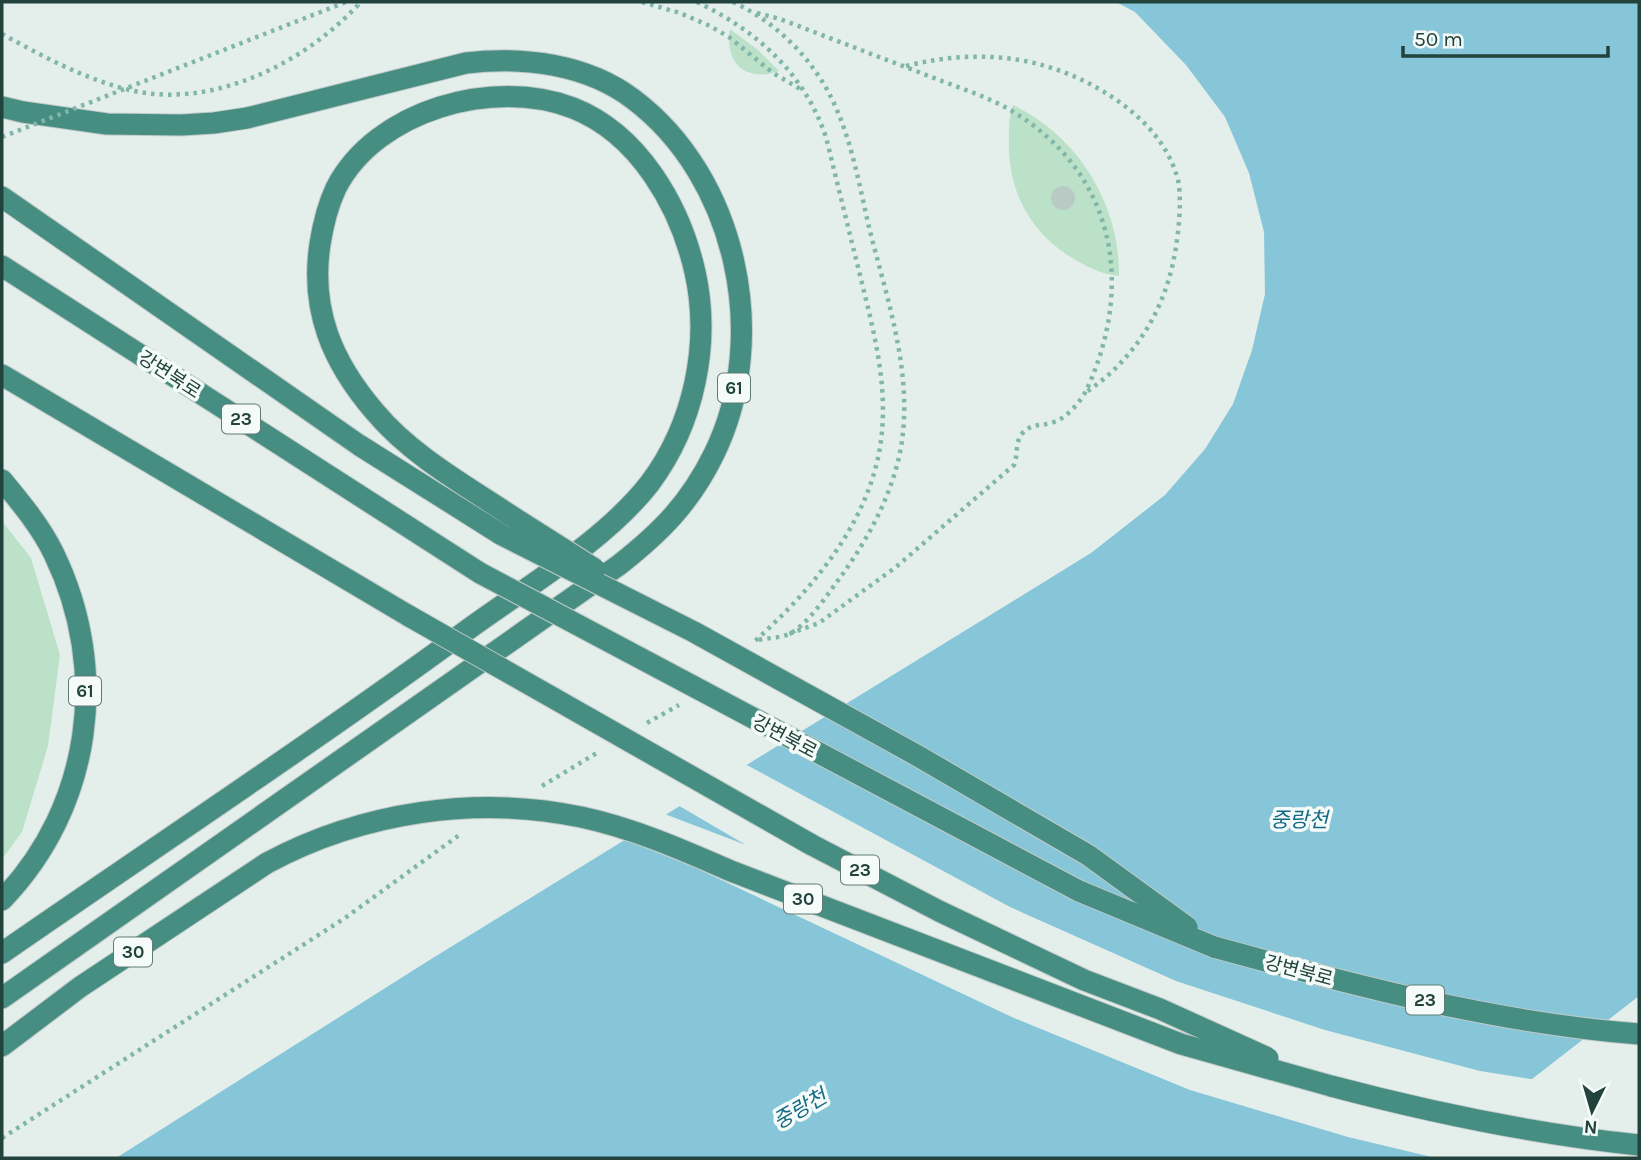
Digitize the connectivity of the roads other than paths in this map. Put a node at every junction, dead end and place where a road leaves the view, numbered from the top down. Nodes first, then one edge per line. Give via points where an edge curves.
1 (2, 107) edge
2 (2, 197) edge
3 (2, 266) edge
4 (2, 375) edge
5 (2, 480) edge
6 (694, 632) junction
7 (2, 900) edge
8 (1214, 947) junction
9 (2, 953) edge
10 (2, 998) edge
11 (1639, 1034) edge
12 (2, 1046) edge
13 (1331, 1086) junction
14 (1639, 1145) edge

1 - 10 highway, 61 via 107,124 181,125 247,118 467,63 521,61 576,72 632,98 675,138 694,164 730,244 741,339 726,424 714,454 667,525 619,565
2 - 6 highway, bridge via 370,452 502,535
3 - 8 highway, 강변북로 / 23, bridge via 480,573 1068,885
4 - 13 highway, 23, bridge via 409,616 801,839 1060,969
5 - 7 highway, 61 via 54,553 72,600 83,651 86,706 80,760 64,809 41,852
6 - 8 highway, bridge via 1088,855
6 - 9 highway, bridge via 513,517 419,454 376,413 334,351 318,303 317,280 329,205 338,185 365,152 384,134 428,111 453,102 502,95 527,96 576,109 624,141 663,189 680,222 697,281 701,336 687,413 664,461 629,507 585,545 423,663
8 - 11 highway, 강변북로 / 23 via 1373,989 1489,1013
12 - 13 highway, 30, bridge via 80,987 303,844 359,824 471,807 581,817 635,832 1181,1044
13 - 14 highway, 23 via 1510,1128

